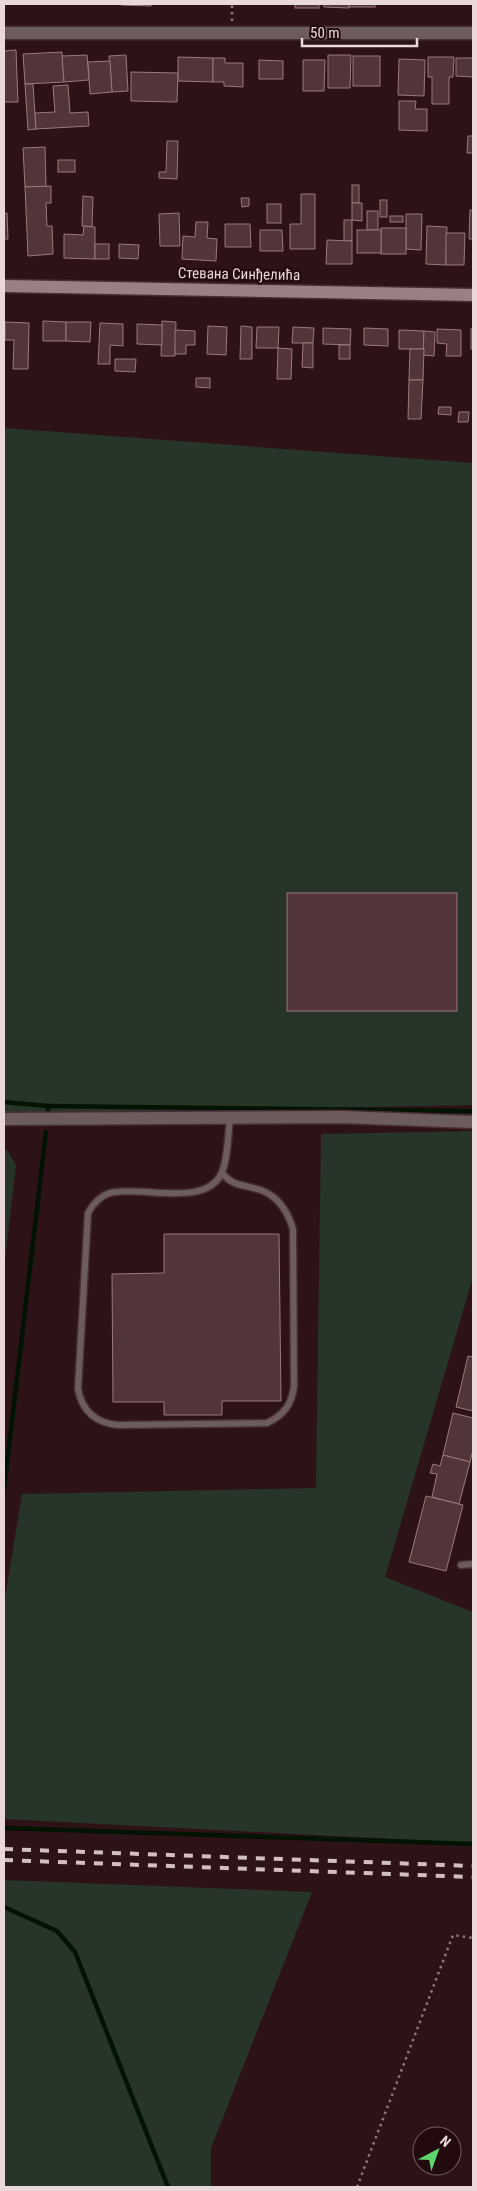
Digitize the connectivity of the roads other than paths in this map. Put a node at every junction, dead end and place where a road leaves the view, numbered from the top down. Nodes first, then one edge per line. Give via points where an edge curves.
1 (473, 32) edge
2 (4, 33) edge
3 (4, 286) edge
4 (473, 295) edge
5 (230, 1118) junction
6 (4, 1119) edge
7 (473, 1122) edge
8 (222, 1173) junction
9 (473, 1564) edge
10 (462, 1565) dead end

1 - 2 street
3 - 4 street, Стевана Синђелића
5 - 6 street
5 - 7 street via 342,1117
5 - 8 lane
8 - 8 lane via 214,1184 198,1192 111,1192 98,1200 88,1213 78,1390 84,1408 96,1419 118,1425 268,1423 282,1414 291,1401 294,1386 293,1229 282,1205 269,1194 253,1187 238,1186
9 - 10 lane

